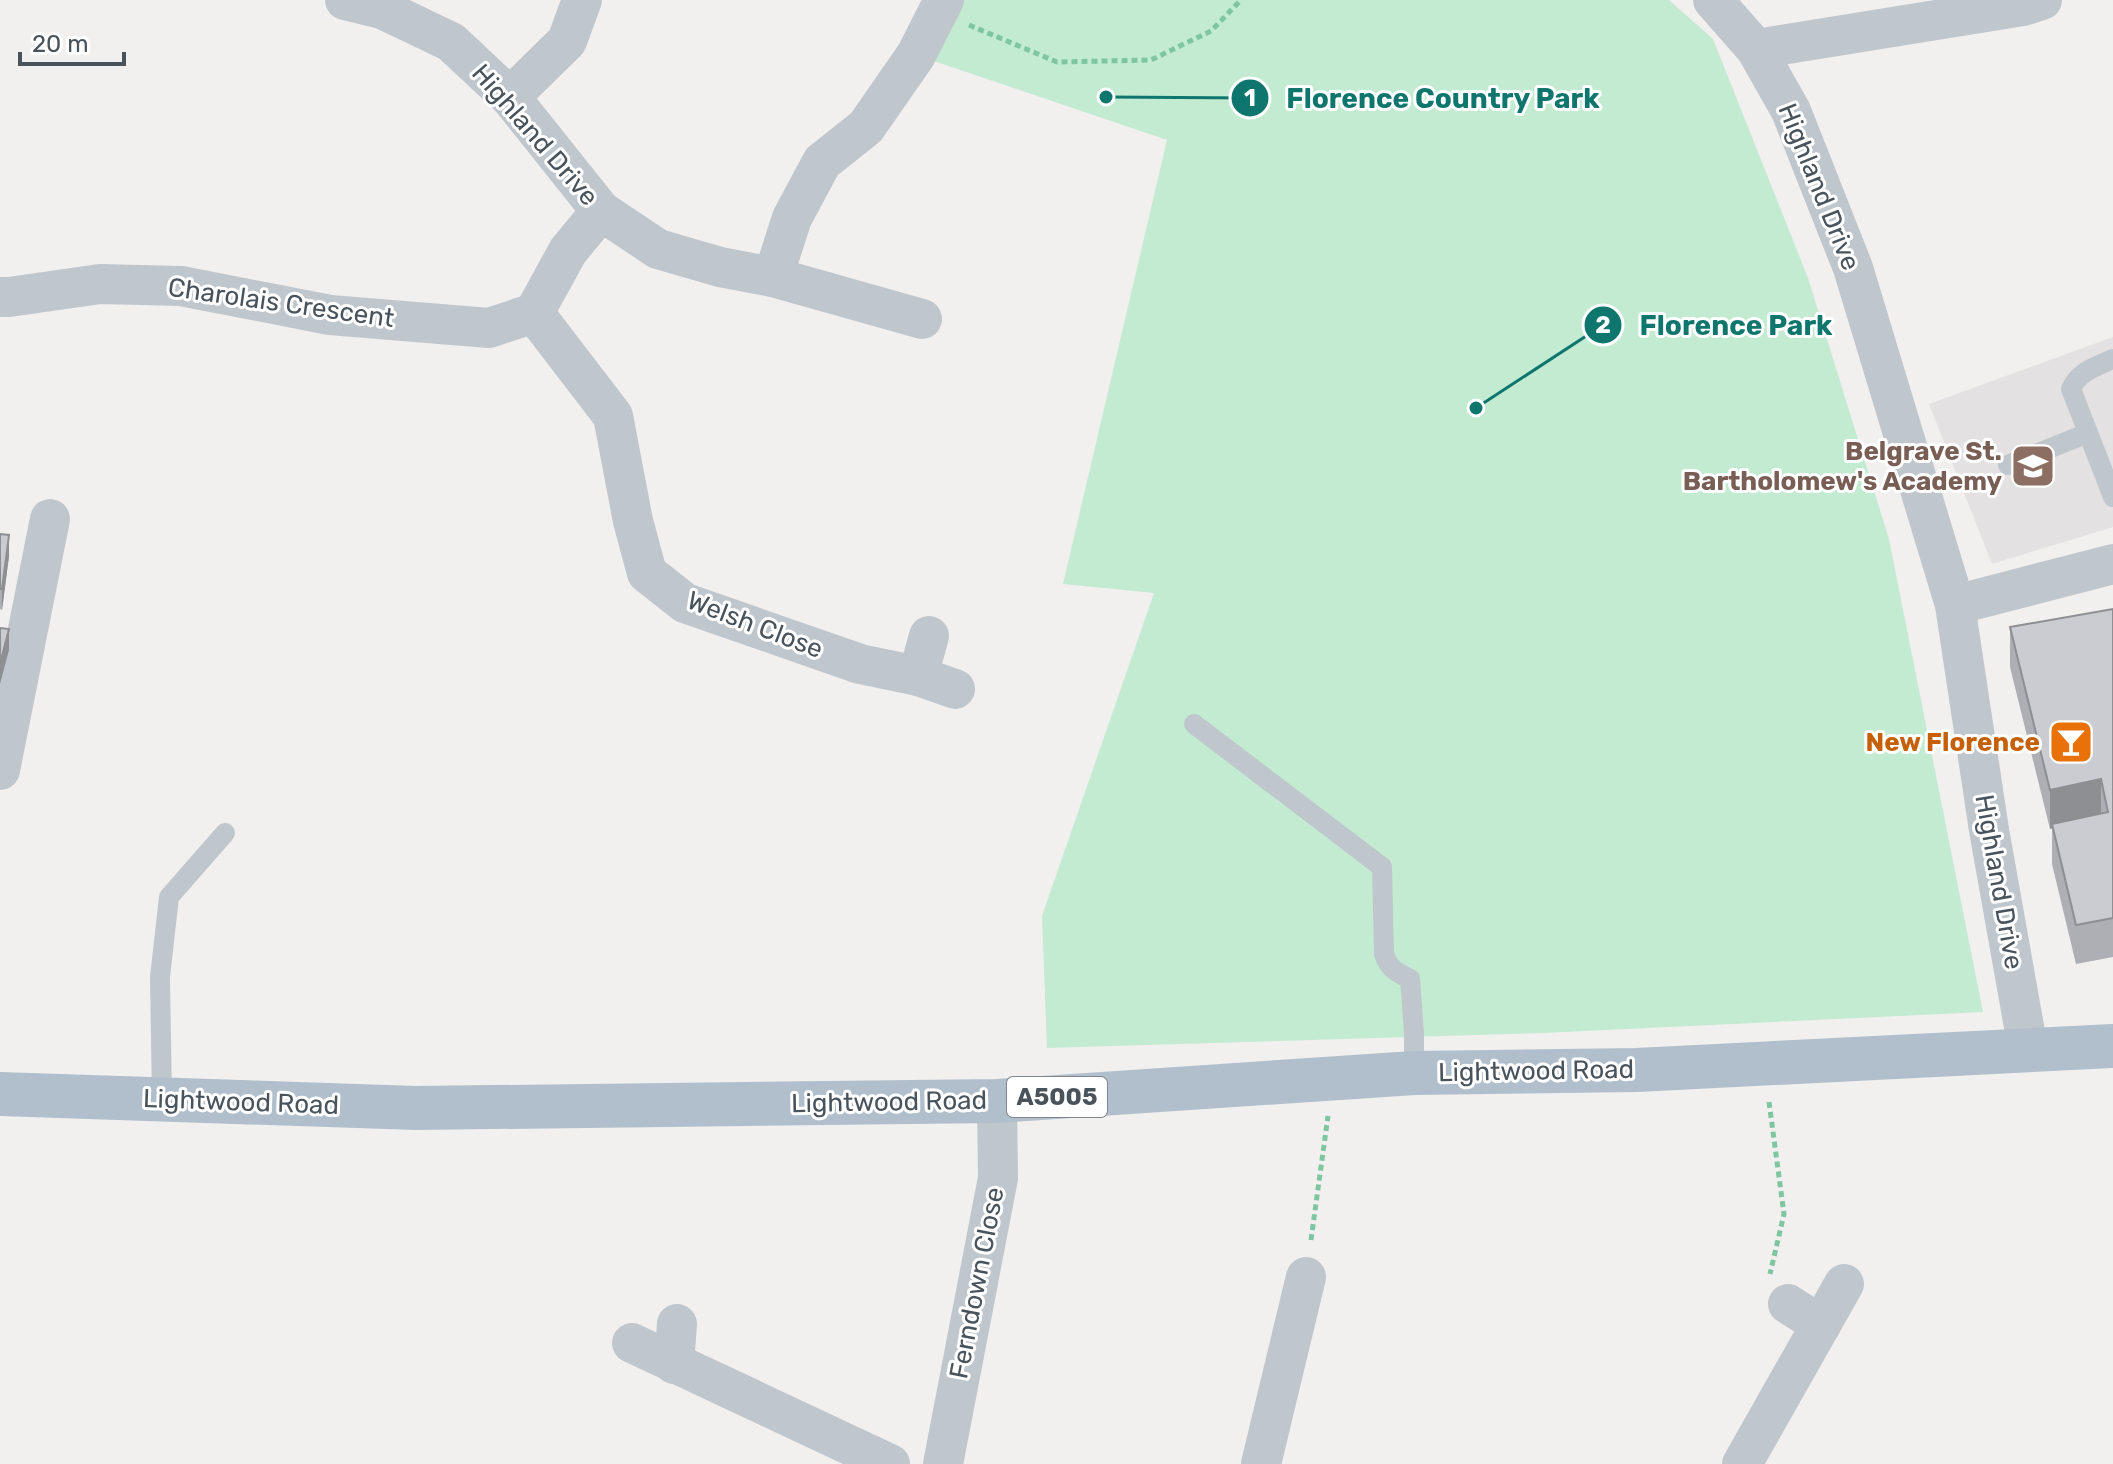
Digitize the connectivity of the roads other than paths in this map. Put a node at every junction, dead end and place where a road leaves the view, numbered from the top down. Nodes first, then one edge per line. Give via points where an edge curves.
1 (345, 0) edge
2 (582, 0) edge
3 (1713, 0) edge
4 (2042, 0) edge
5 (941, 6) edge
6 (1756, 49) junction
7 (510, 97) junction
8 (601, 211) junction
9 (773, 277) junction
10 (0, 297) edge
11 (534, 313) junction
12 (922, 319) dead end
13 (2113, 359) edge
14 (2088, 433) junction
15 (2008, 465) dead end
16 (2113, 497) edge
17 (50, 519) dead end
18 (2113, 564) edge
19 (1955, 605) junction
20 (929, 636) dead end
21 (918, 676) junction
22 (955, 689) dead end
23 (1194, 724) dead end
24 (0, 770) edge
25 (225, 833) dead end
26 (2113, 1046) edge
27 (2028, 1049) junction
28 (1414, 1073) junction
29 (0, 1094) edge
30 (162, 1099) junction
31 (997, 1101) junction
32 (1844, 1284) dead end
33 (1313, 1301) road end
34 (677, 1324) dead end
35 (632, 1343) dead end
36 (674, 1364) junction
37 (890, 1464) edge
38 (943, 1464) edge
39 (1261, 1464) edge
40 (1742, 1464) edge

1 - 7 street, Highland Drive via 382,9 451,42
2 - 7 street via 567,41
3 - 6 street, Highland Drive
4 - 6 street
5 - 9 street via 916,55 866,127 822,162 792,218
6 - 19 street, Highland Drive via 1791,111 1853,268
7 - 8 street, Highland Drive
8 - 9 street, Highland Drive via 658,249
8 - 11 street via 568,251
9 - 12 street, Highland Drive
10 - 11 street, Charolais Crescent via 100,284 181,286 330,315 489,328
11 - 21 street, Welsh Close via 613,416 647,573 685,603 860,664
13 - 14 lane via 2087,370 2071,389
14 - 15 lane
14 - 16 lane
17 - 24 street
18 - 19 street
19 - 27 street, Highland Drive
20 - 21 street
21 - 22 street, Welsh Close
23 - 28 lane via 1382,867 1384,954 1386,963 1410,979
25 - 30 lane via 169,897 160,977
26 - 27 main road, Lightwood Road / A5005
27 - 28 main road, Lightwood Road / A5005 via 1637,1070
28 - 31 main road, Lightwood Road / A5005
29 - 30 main road, Lightwood Road / A5005
30 - 31 main road, Lightwood Road / A5005 via 416,1108
31 - 38 street, Ferndown Close via 998,1178
32 - 40 street via 1804,1315
33 - 39 street
34 - 36 street
35 - 36 street
36 - 37 street

